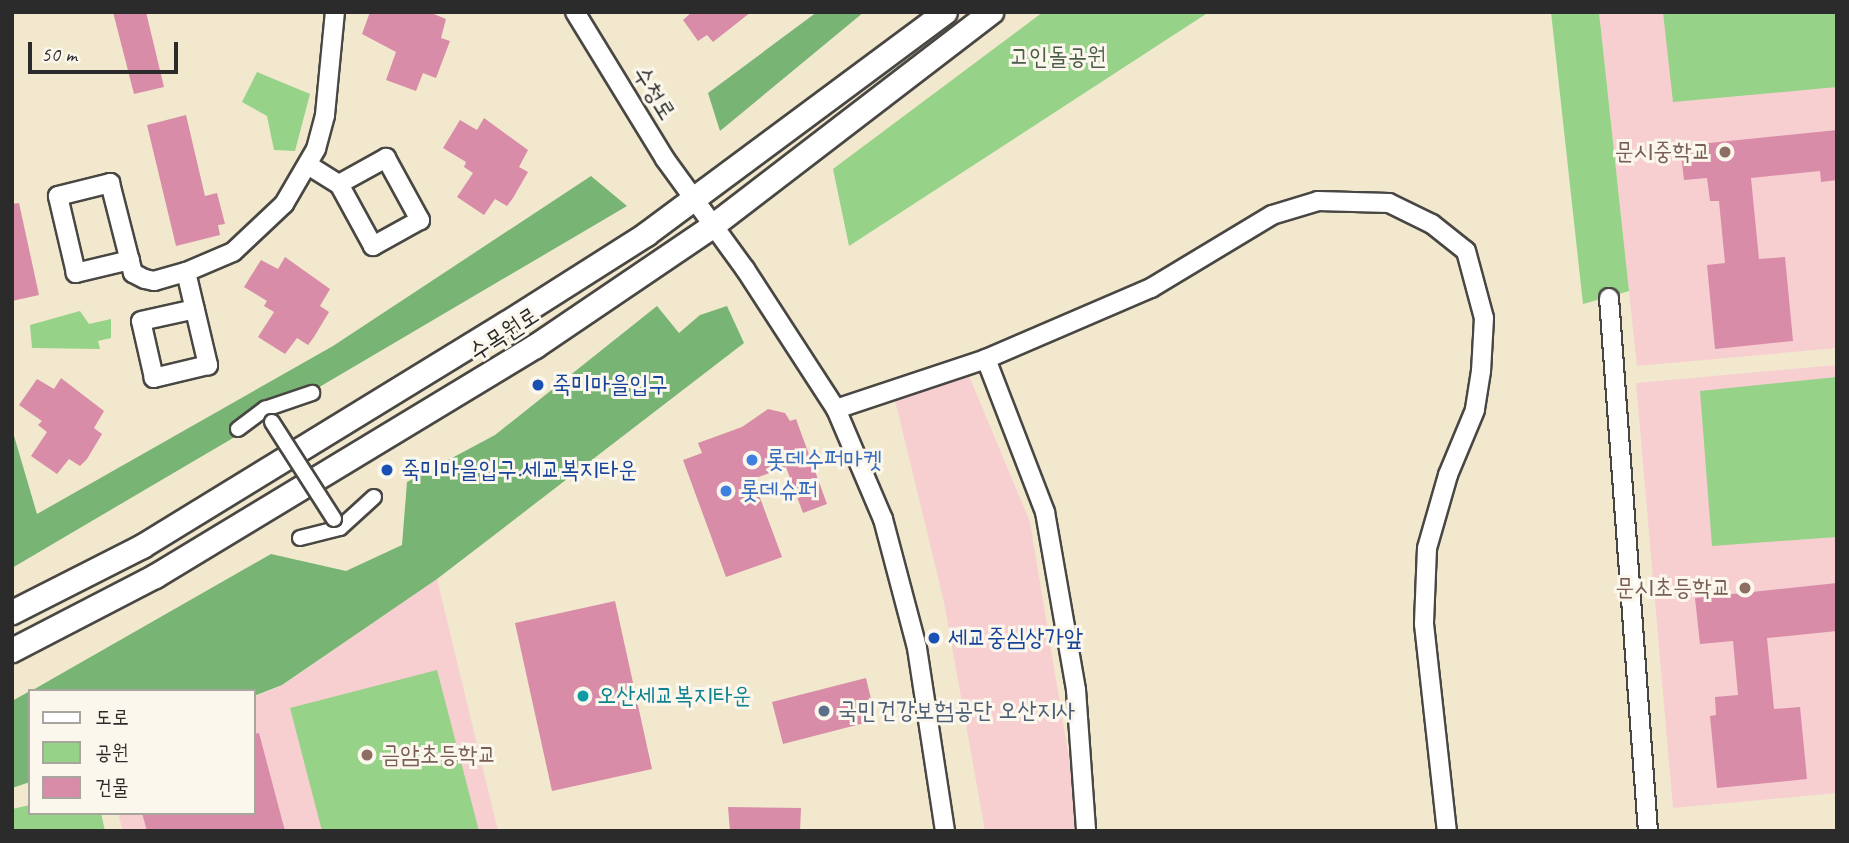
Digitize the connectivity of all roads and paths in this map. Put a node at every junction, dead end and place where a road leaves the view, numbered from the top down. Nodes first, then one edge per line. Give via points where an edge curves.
1 (335, 12) edge
2 (575, 12) edge
3 (945, 12) edge
4 (991, 12) edge
5 (308, 165) junction
6 (338, 184) junction
7 (694, 198) junction
8 (712, 226) junction
9 (130, 260) junction
10 (186, 272) junction
11 (1609, 298) dead end
12 (195, 309) junction
13 (986, 359) junction
14 (313, 393) dead end
15 (836, 410) junction
16 (269, 416) junction
17 (238, 429) dead end
18 (374, 497) dead end
19 (337, 523) junction
20 (300, 538) dead end
21 (12, 612) edge
22 (12, 650) edge
23 (946, 831) edge
24 (1086, 831) edge
25 (1447, 831) edge
26 (1648, 831) edge

1 - 5 street via 325,115
2 - 7 street, 수청로
3 - 7 street, 수목원로
4 - 8 street, 수목원로
5 - 6 street
5 - 10 street via 263,228 215,262
6 - 6 street via 386,158 420,220 373,246
7 - 8 street, 수청로
7 - 21 street, 수목원로 via 506,323 142,546
8 - 15 street, 수청로
8 - 22 street, 수목원로 via 535,346 363,453 155,576
9 - 9 street via 110,183 58,196 76,273
9 - 10 street via 133,273 155,281
10 - 12 street
11 - 26 street
12 - 12 street via 208,365 154,378 141,321
13 - 15 street
13 - 24 street via 1045,512 1076,690
13 - 25 street via 1151,288 1272,215 1318,201 1389,203 1432,224 1466,251 1484,318 1481,371 1475,410 1448,475 1427,548 1424,624
14 - 16 street
15 - 23 street, 수청로 via 883,519 917,648
16 - 17 street
16 - 19 street, bridge
18 - 19 street
19 - 20 street

